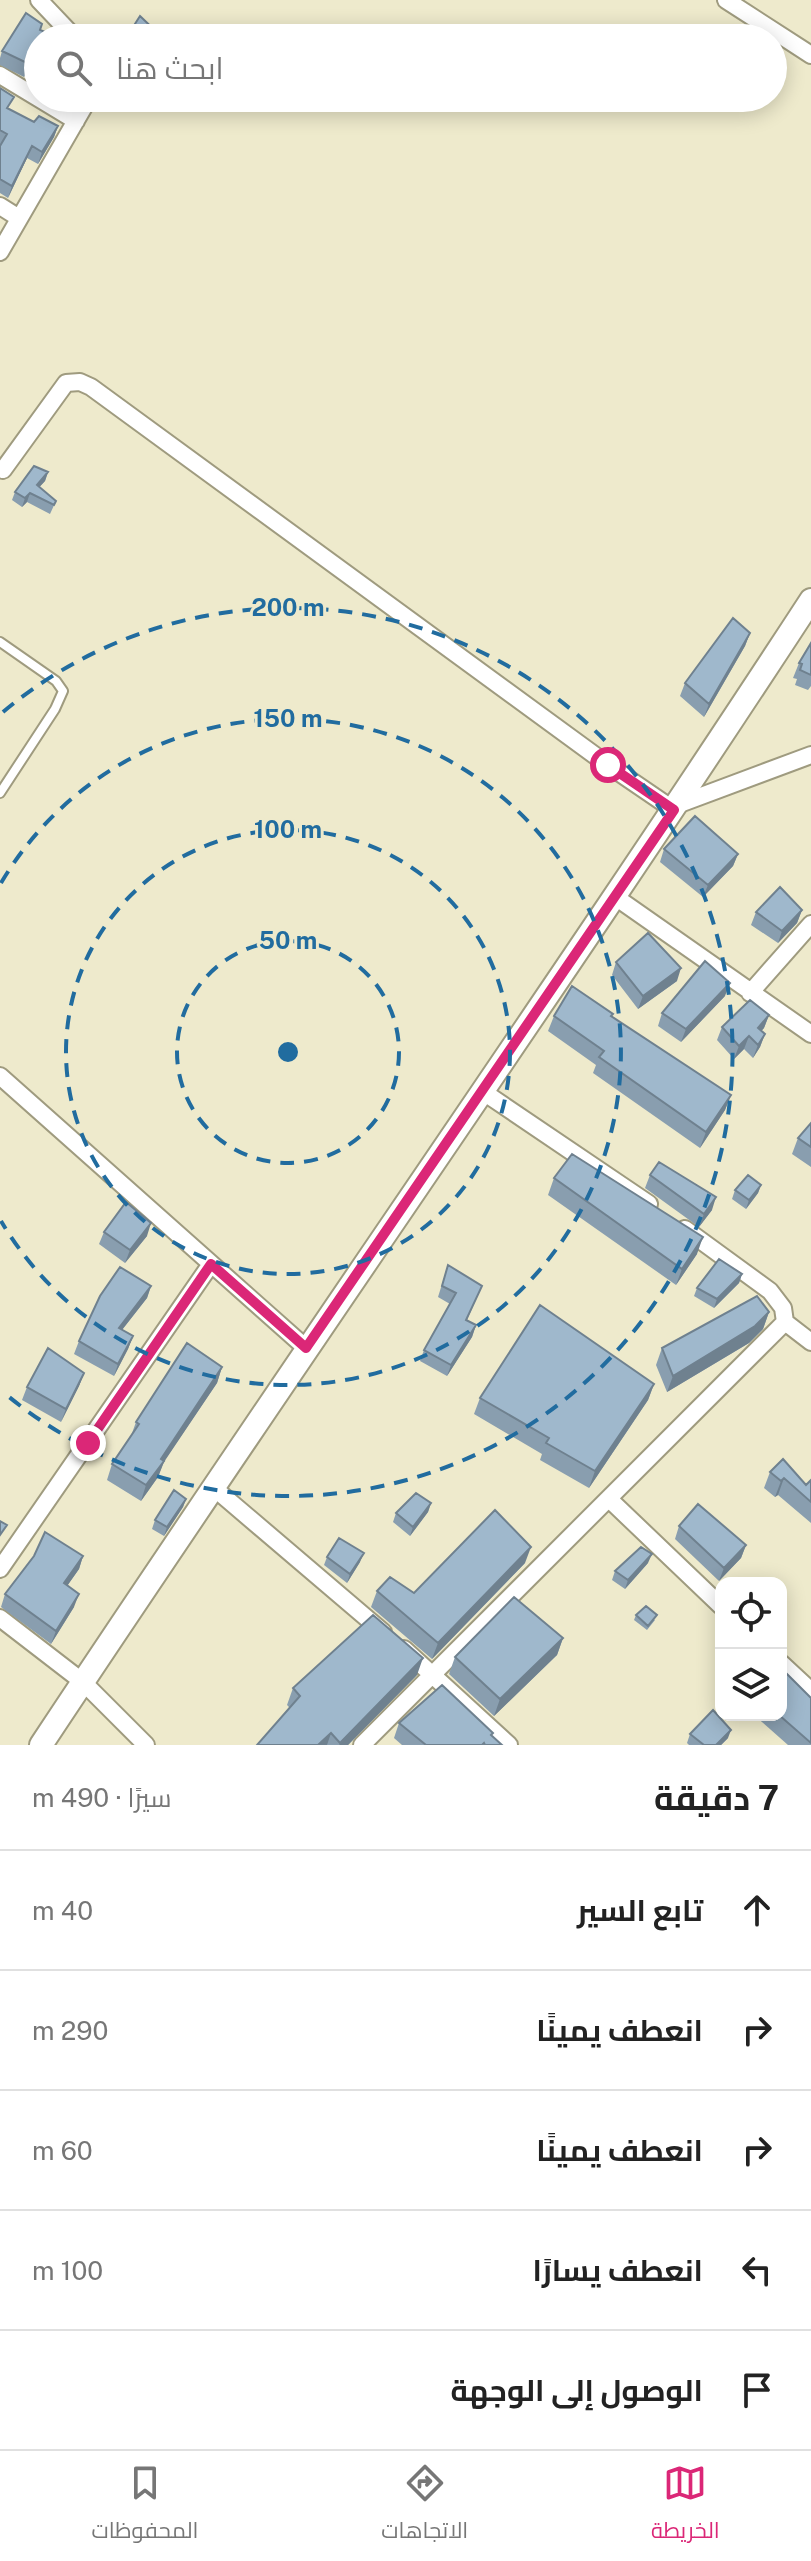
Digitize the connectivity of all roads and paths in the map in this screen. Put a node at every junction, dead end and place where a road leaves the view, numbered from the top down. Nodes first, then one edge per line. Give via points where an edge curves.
1 (39, 0) edge
2 (726, 0) edge
3 (62, 24) edge
4 (763, 24) edge
5 (787, 39) edge
6 (811, 55) edge
7 (0, 75) edge
8 (24, 90) edge
9 (61, 112) edge
10 (81, 112) edge
11 (76, 121) junction
12 (0, 206) edge
13 (19, 218) junction
14 (0, 252) edge
15 (3, 470) dead end
16 (811, 600) edge
17 (0, 642) edge
18 (811, 755) edge
19 (0, 793) edge
20 (676, 808) junction
21 (614, 896) junction
22 (811, 924) edge
23 (750, 993) junction
24 (811, 1034) edge
25 (0, 1076) edge
26 (482, 1091) junction
27 (211, 1264) junction
28 (785, 1322) junction
29 (811, 1342) edge
30 (306, 1348) junction
31 (214, 1488) junction
32 (609, 1499) junction
33 (0, 1569) edge
34 (715, 1600) edge
35 (0, 1618) edge
36 (787, 1669) edge
37 (434, 1675) junction
38 (83, 1682) junction
39 (811, 1691) edge
40 (41, 1745) edge
41 (146, 1745) edge
42 (362, 1745) edge
43 (509, 1745) edge

1 - 3 street
2 - 4 street
5 - 6 street
7 - 8 street
9 - 11 street
10 - 11 street
11 - 13 street
12 - 13 street
13 - 14 street
15 - 20 street via 66,383 91,387 608,765
16 - 20 street
17 - 19 lane via 63,691
18 - 20 street
20 - 21 street
21 - 23 street
21 - 26 street
22 - 23 street
23 - 24 street
25 - 27 street
26 - 28 street via 770,1291 783,1308
26 - 30 street
27 - 30 street
27 - 33 street
28 - 29 street
28 - 32 street
30 - 31 street
31 - 37 street
31 - 38 street
32 - 34 street
32 - 37 street
35 - 38 street
36 - 39 street
37 - 42 street
37 - 43 street
38 - 40 street
38 - 41 street

